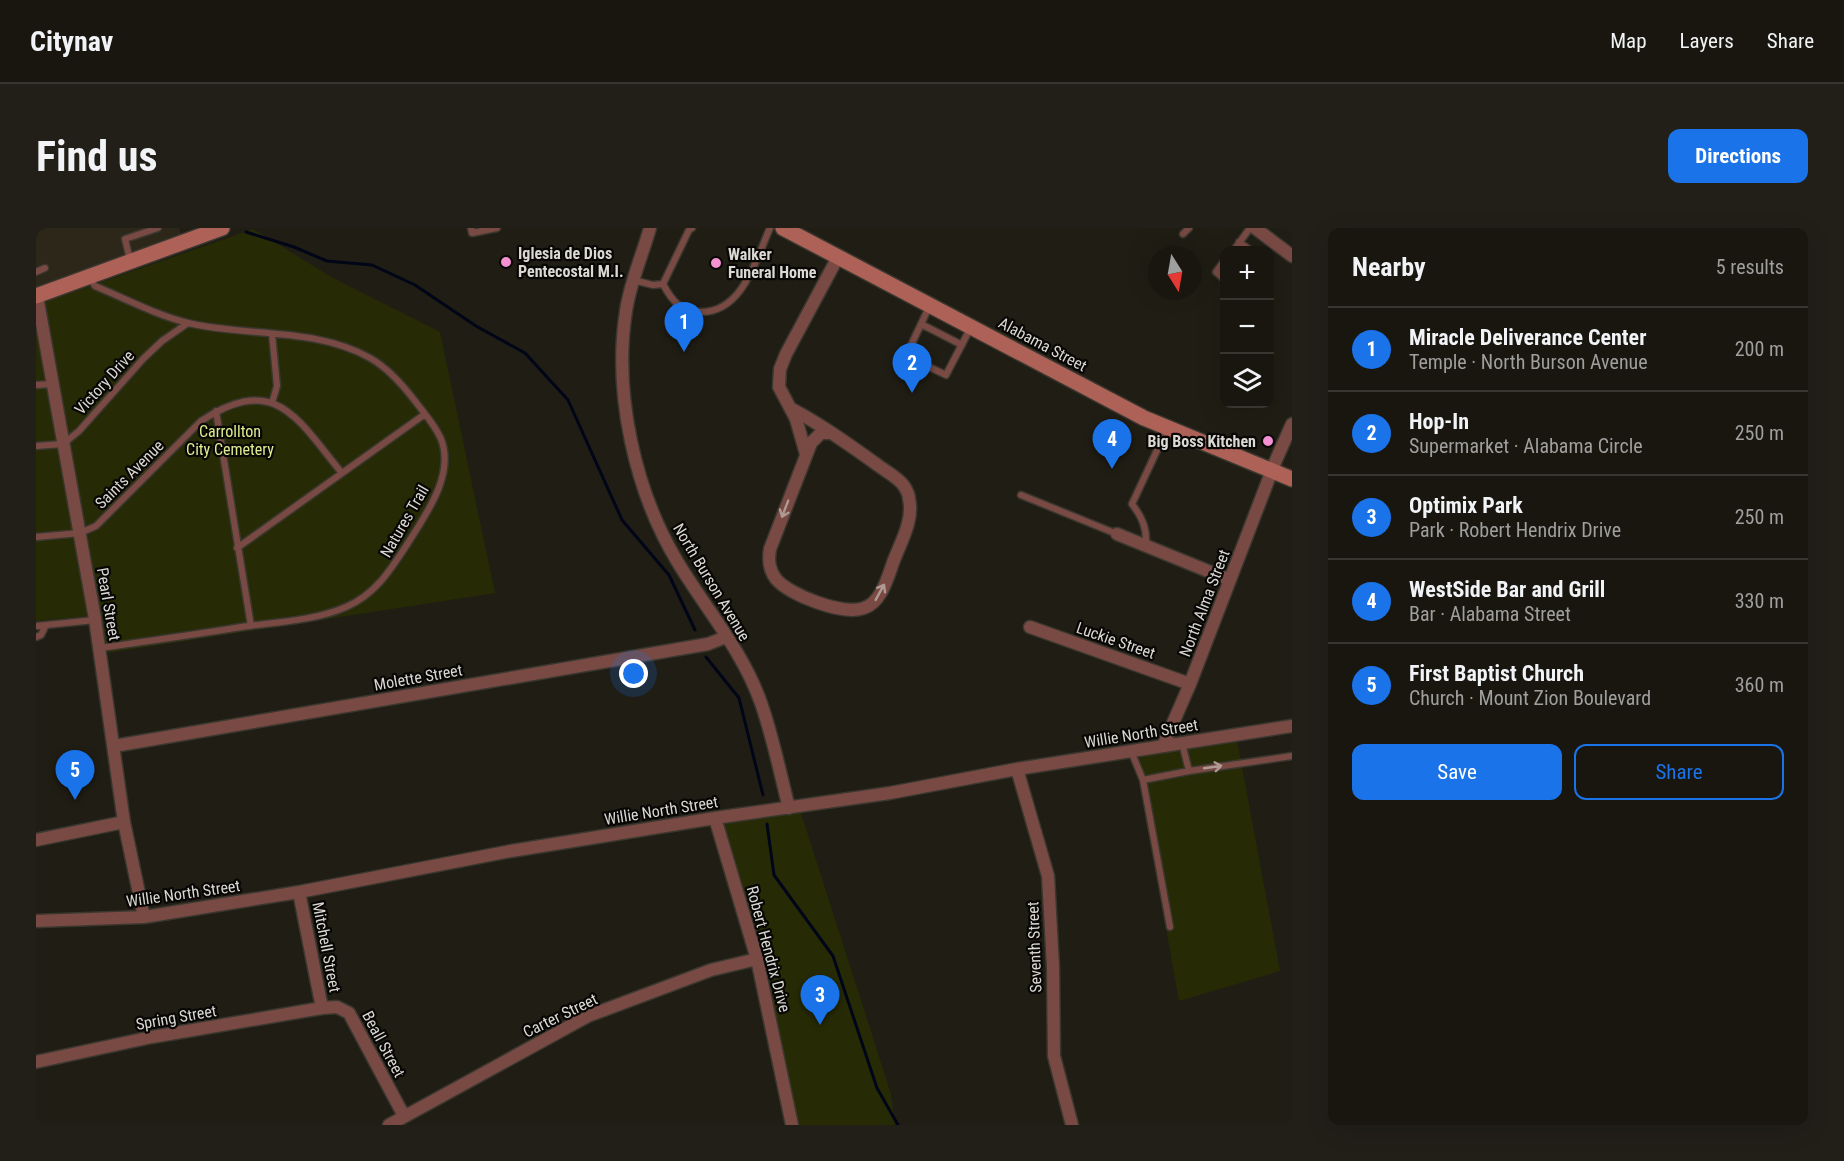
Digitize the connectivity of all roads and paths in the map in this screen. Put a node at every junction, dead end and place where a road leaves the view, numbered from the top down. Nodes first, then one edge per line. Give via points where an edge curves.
1 (158, 228) edge
2 (471, 228) edge
3 (497, 228) edge
4 (650, 228) edge
5 (692, 228) edge
6 (770, 228) edge
7 (783, 228) edge
8 (1189, 228) edge
9 (1250, 228) edge
10 (1255, 228) edge
11 (214, 229) edge
12 (1183, 234) dead end
13 (1239, 242) junction
14 (1236, 246) edge
15 (1244, 246) edge
16 (1292, 256) edge
17 (838, 257) junction
18 (130, 262) junction
19 (45, 268) dead end
20 (36, 272) edge
21 (89, 278) junction
22 (633, 280) junction
23 (663, 284) junction
24 (36, 296) edge
25 (930, 305) junction
26 (188, 323) junction
27 (921, 324) junction
28 (971, 327) junction
29 (272, 334) junction
30 (962, 345) junction
31 (52, 384) junction
32 (36, 385) edge
33 (272, 403) junction
34 (792, 409) junction
35 (216, 411) junction
36 (425, 414) junction
37 (1292, 424) edge
38 (1167, 428) junction
39 (830, 433) junction
40 (63, 444) junction
41 (36, 446) edge
42 (806, 454) junction
43 (1272, 471) junction
44 (342, 473) junction
45 (1292, 478) edge
46 (1021, 495) dead end
47 (80, 533) junction
48 (1117, 534) joint
49 (36, 537) edge
50 (1146, 546) junction
51 (237, 548) junction
52 (1230, 580) junction
53 (95, 620) junction
54 (46, 625) junction
55 (36, 626) edge
56 (250, 626) junction
57 (1030, 627) dead end
58 (36, 637) edge
59 (726, 637) junction
60 (100, 648) junction
61 (1190, 684) junction
62 (1292, 726) edge
63 (1182, 743) junction
64 (114, 746) junction
65 (1163, 746) junction
66 (1131, 751) junction
67 (1292, 756) edge
68 (1017, 769) junction
69 (1189, 771) junction
70 (1143, 780) junction
71 (789, 808) junction
72 (715, 818) junction
73 (124, 822) junction
74 (36, 840) edge
75 (299, 892) junction
76 (144, 917) junction
77 (36, 921) edge
78 (1170, 927) dead end
79 (757, 959) junction
80 (322, 1008) junction
81 (36, 1062) edge
82 (404, 1116) junction
83 (389, 1125) edge
84 (792, 1125) edge
85 (1072, 1125) edge

1 - 18 lane via 125,238
2 - 3 lane via 472,233
4 - 22 street, North Burson Avenue
5 - 23 lane
6 - 23 lane via 745,282 734,298 719,309 692,312 681,308
7 - 17 main road, Alabama Street
8 - 12 lane
9 - 13 lane
10 - 16 street
11 - 18 main road
13 - 14 lane
13 - 15 lane
17 - 25 main road, Alabama Street
17 - 34 street via 780,369 779,387
18 - 21 main road
19 - 20 lane
21 - 24 main road
21 - 26 lane, Natures Trail via 95,286
22 - 23 lane
22 - 59 street, North Burson Avenue via 626,310 623,361 626,412 637,464 660,528
24 - 31 street, Pearl Street
25 - 27 lane
25 - 28 main road, Alabama Street
26 - 29 lane, Natures Trail
26 - 40 lane, Victory Drive via 162,340
27 - 30 lane
27 - 30 lane via 906,356 946,375
28 - 30 lane
28 - 38 main road, Alabama Street
29 - 33 lane via 277,386
29 - 36 lane, Natures Trail via 352,349 390,372
31 - 32 lane
31 - 40 street, Pearl Street
33 - 35 lane, Saints Avenue via 237,403
33 - 44 lane, Saints Avenue via 296,417
34 - 39 street
34 - 42 street
35 - 47 lane, Saints Avenue via 201,421 96,526
35 - 51 lane
36 - 44 lane
36 - 56 lane, Natures Trail via 441,438 444,472 423,518 387,576 347,606
37 - 43 street, North Alma Street
38 - 43 main road, Alabama Street
38 - 50 lane via 1132,504 1143,521
39 - 42 street via 816,437
42 -> 39 street via 770,549 770,569 788,590 806,598 839,609 865,608 878,598 890,572 910,516 910,499 904,486
40 - 41 lane
40 - 47 street, Pearl Street
43 - 45 main road, Alabama Street
43 - 52 street, North Alma Street
44 - 51 lane
46 - 48 lane
47 - 49 lane, Saints Avenue
47 - 53 street, Pearl Street
48 - 50 street
50 - 52 street
51 - 56 lane
52 - 61 street, North Alma Street
53 - 54 lane
53 - 60 street, Pearl Street
54 - 55 lane
54 - 58 lane
56 - 60 lane, Natures Trail
57 - 61 street, Luckie Street
59 - 64 street, Molette Street via 696,646
59 - 71 street, North Burson Avenue via 761,702
60 - 64 street, Pearl Street
61 - 65 street, North Alma Street
62 - 63 street, Willie North Street
63 - 65 street, Willie North Street
63 - 69 lane
64 - 73 street, Pearl Street
65 - 66 street, Willie North Street
66 - 68 street, Willie North Street
66 - 70 lane
69 -> 67 lane
68 - 71 street, Willie North Street
68 - 85 street, Seventh Street via 1048,876 1054,1056
69 - 70 lane
70 - 78 lane
71 - 72 street, Willie North Street
72 - 75 street, Willie North Street via 511,851
72 - 79 street, Robert Hendrix Drive
73 - 74 street
73 - 76 street, Pearl Street
75 - 76 street, Willie North Street
75 - 80 street, Mitchell Street
76 - 77 street, Willie North Street
79 - 82 street, Carter Street via 711,970 588,1016
79 - 84 street, Robert Hendrix Drive
80 - 81 street, Spring Street via 152,1037
80 - 82 street, Beall Street via 337,1007 349,1013
82 - 83 street, Carter Street

